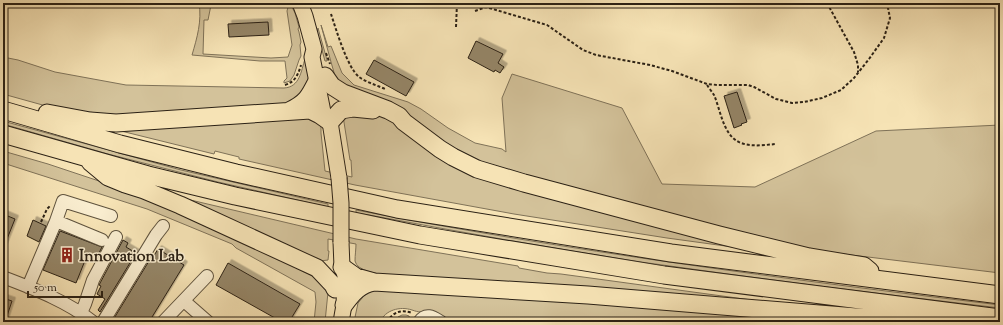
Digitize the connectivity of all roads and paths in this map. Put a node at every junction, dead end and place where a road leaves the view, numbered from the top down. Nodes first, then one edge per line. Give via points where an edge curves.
1 (300, 3) edge
2 (457, 3) edge
3 (827, 3) edge
4 (887, 3) edge
5 (475, 11) dead end
6 (331, 14) dead end
7 (456, 28) dead end
8 (314, 48) junction
9 (858, 72) junction
10 (321, 78) junction
11 (285, 84) dead end
12 (707, 84) junction
13 (385, 89) dead end
14 (3, 109) edge
15 (289, 111) junction
16 (330, 122) junction
17 (404, 122) junction
18 (3, 134) edge
19 (776, 144) dead end
20 (86, 158) junction
21 (111, 216) dead end
22 (56, 221) junction
23 (163, 226) dead end
24 (116, 237) dead end
25 (102, 240) dead end
26 (342, 264) junction
27 (317, 268) junction
28 (207, 276) dead end
29 (3, 277) edge
30 (882, 280) junction
31 (374, 282) junction
32 (28, 287) junction
33 (335, 290) junction
34 (1000, 295) edge
35 (184, 301) junction
36 (344, 305) junction
37 (81, 313) junction
38 (986, 319) edge
39 (421, 320) edge
40 (93, 322) edge
41 (103, 322) edge
42 (164, 322) edge
43 (208, 322) edge
44 (332, 322) edge
45 (342, 322) edge
46 (387, 322) edge
47 (441, 322) edge
48 (917, 322) edge

1 - 8 main road
2 - 7 path
3 - 9 path via 854,52
4 - 9 path via 890,18 884,38
5 - 12 path via 486,7 547,24 583,50 596,55 650,65
6 - 13 path via 354,71 362,79
8 - 10 main road via 320,55
8 - 11 path via 304,55 295,80
9 - 12 path via 841,90 822,98 792,103 776,99 748,85
10 - 15 highway via 304,103
10 - 16 main road via 333,112
10 - 17 highway via 343,94 388,110
12 - 19 path via 714,95 726,128 735,140 754,146
14 - 15 highway via 116,123
14 - 30 highway via 120,144 221,170 397,209 671,253
15 - 16 highway via 310,110
16 - 17 highway via 341,110 353,108 374,110
16 - 26 main road, bridge via 339,174
17 - 30 highway via 453,157 487,172 719,235 809,257 864,266
18 - 20 highway
20 - 27 highway via 108,177 180,205
20 - 38 highway via 235,196 420,235 664,275
21 - 22 street via 63,201
22 - 25 street
22 - 32 street
23 - 41 street
24 - 37 street via 93,280
26 - 27 highway
26 - 31 highway via 356,277
26 - 33 main road via 337,273
26 - 36 main road via 345,275
27 - 33 highway
28 - 35 street
29 - 32 street
30 - 34 highway
31 - 36 highway via 356,291
31 - 48 highway via 588,295
32 - 37 street
33 - 44 main road
35 - 42 street
35 - 43 street
36 - 45 main road
37 - 40 street
39 - 46 path via 410,312 400,311 393,314
39 - 47 street via 426,316 432,316

